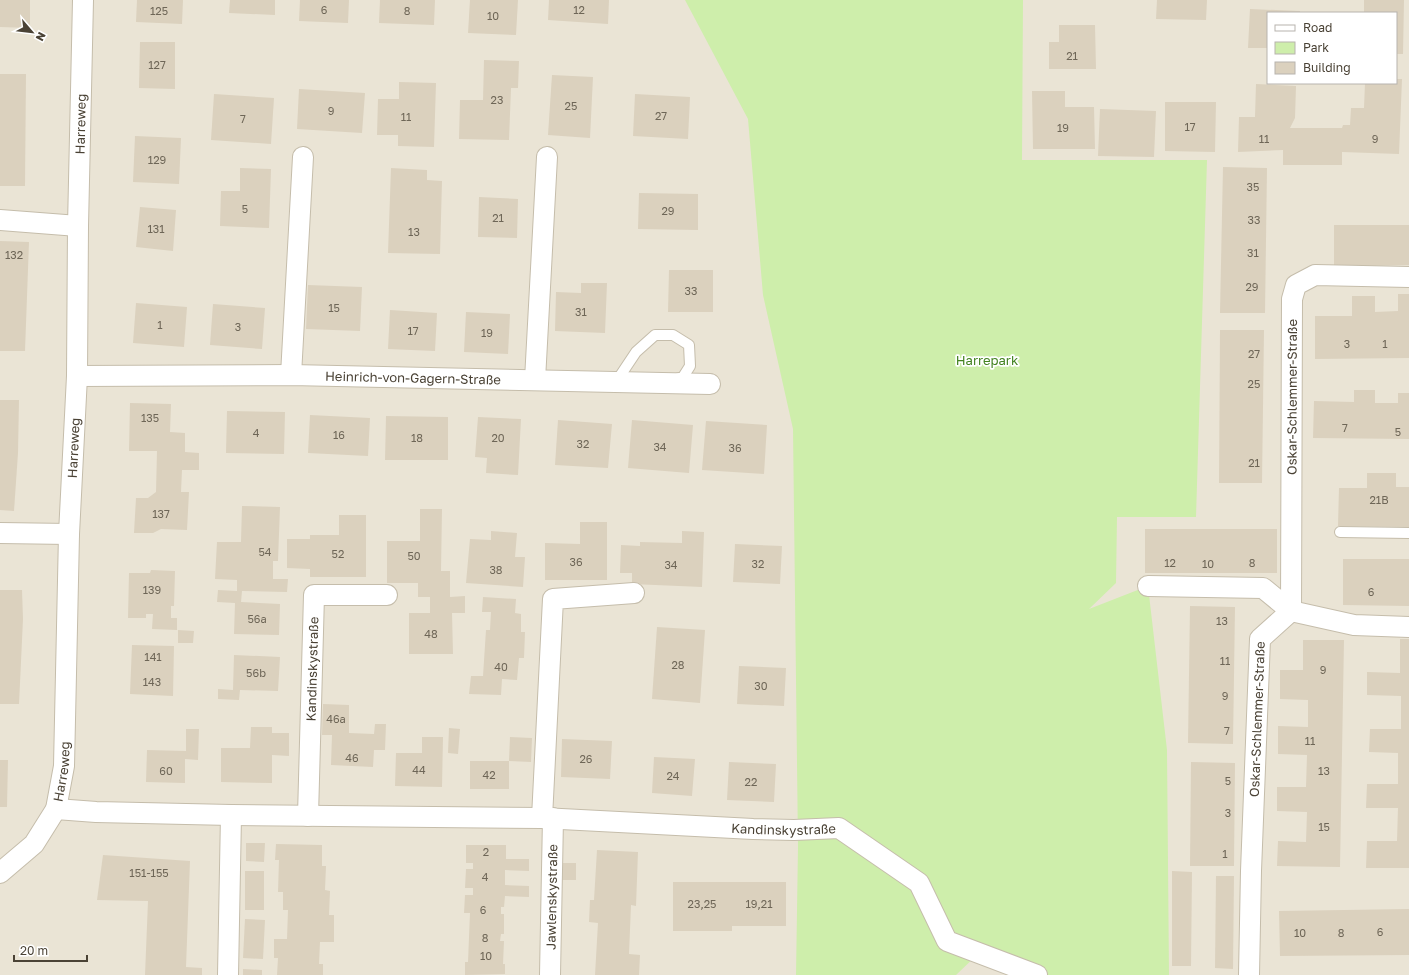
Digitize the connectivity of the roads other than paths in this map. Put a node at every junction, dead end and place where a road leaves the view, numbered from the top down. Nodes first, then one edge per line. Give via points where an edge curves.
1 (83, 0) edge
2 (303, 157) dead end
3 (547, 157) dead end
4 (0, 220) edge
5 (78, 226) junction
6 (1409, 276) edge
7 (291, 375) junction
8 (77, 376) junction
9 (535, 380) junction
10 (616, 382) junction
11 (662, 383) junction
12 (710, 384) dead end
13 (1340, 532) dead end
14 (0, 533) edge
15 (1409, 533) edge
16 (69, 534) junction
17 (1148, 586) dead end
18 (634, 593) dead end
19 (387, 595) dead end
20 (1291, 611) junction
21 (1409, 627) edge
22 (56, 809) junction
23 (231, 815) junction
24 (308, 816) junction
25 (547, 818) junction
26 (0, 873) edge
27 (228, 975) edge
28 (550, 975) edge
29 (1037, 975) edge
30 (1249, 975) edge

1 - 5 street, Harreweg
2 - 7 street
3 - 9 street
4 - 5 street
5 - 8 street, Harreweg
6 - 20 street, Oskar-Schlemmer-Straße via 1315,275 1296,285 1292,299
7 - 8 street, Heinrich-von-Gagern-Straße
7 - 9 street, Heinrich-von-Gagern-Straße
8 - 16 street, Harreweg
9 - 10 street, Heinrich-von-Gagern-Straße
10 - 11 street, Heinrich-von-Gagern-Straße
10 - 11 lane via 636,352 654,335 673,335 689,345 690,366 683,377
11 - 12 street, Heinrich-von-Gagern-Straße
13 - 15 lane
14 - 16 street
16 - 22 street, Harreweg via 64,766
17 - 20 street via 1263,588
18 - 25 street via 553,599
19 - 24 street, Kandinskystraße via 314,595
20 - 21 street via 1354,625
20 - 30 street, Oskar-Schlemmer-Straße via 1260,639
22 - 23 street, Kandinskystraße
22 - 26 street, Harreweg via 34,844
23 - 24 street, Kandinskystraße
23 - 27 street
24 - 25 street, Kandinskystraße
25 - 28 street, Jawlenskystraße
25 - 29 street, Kandinskystraße via 753,829 838,828 919,883 947,941

